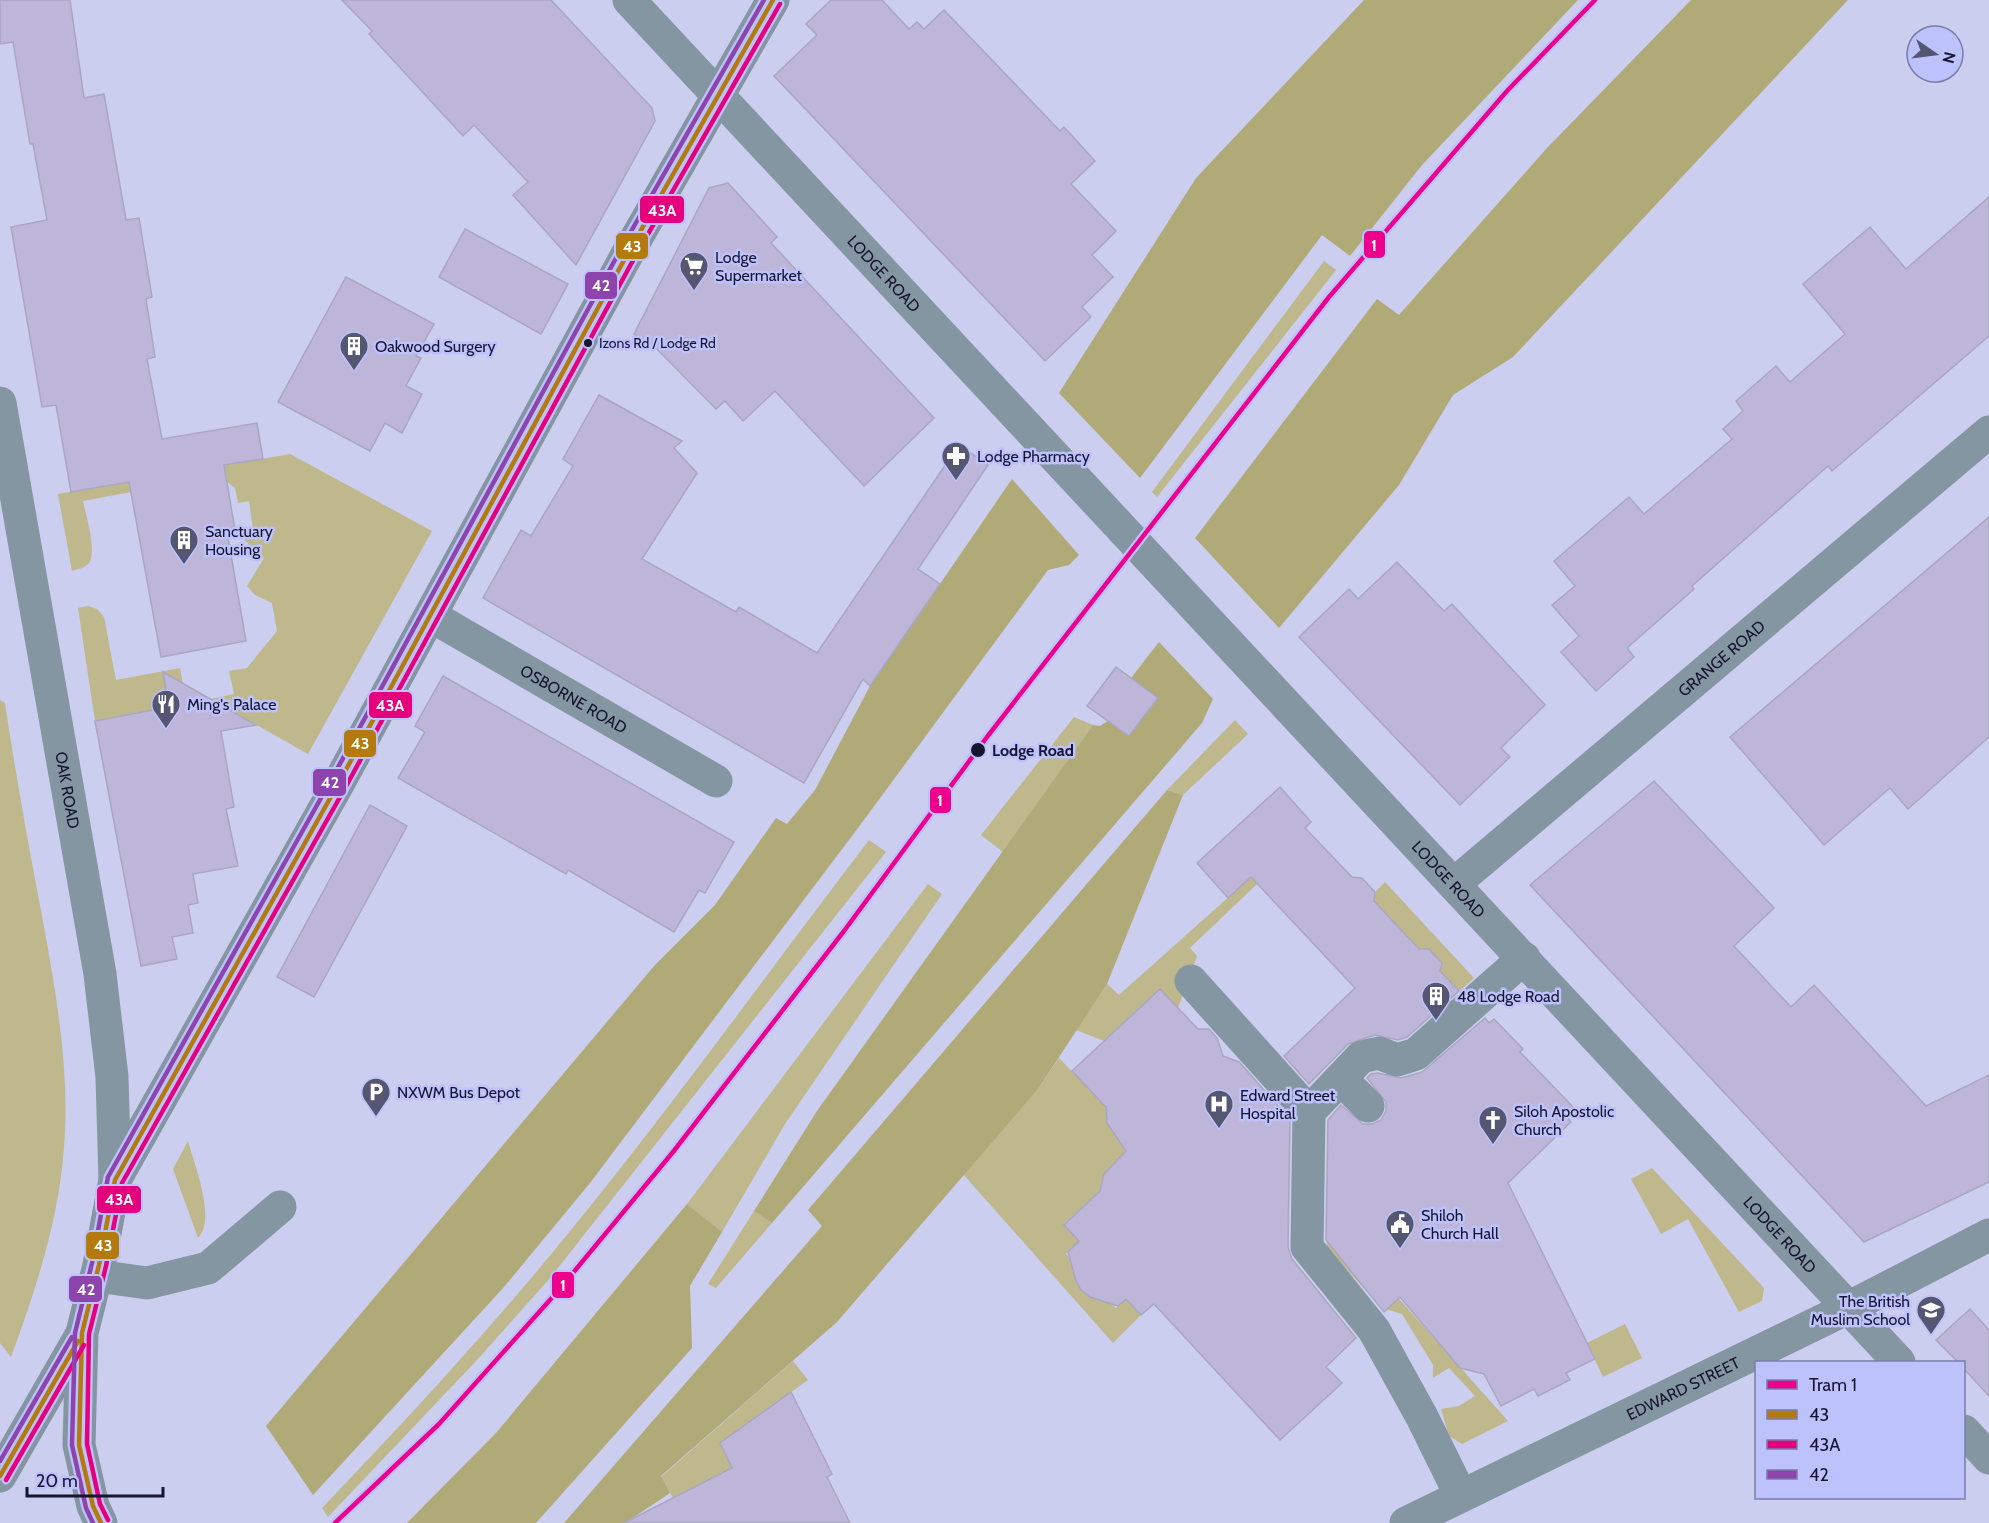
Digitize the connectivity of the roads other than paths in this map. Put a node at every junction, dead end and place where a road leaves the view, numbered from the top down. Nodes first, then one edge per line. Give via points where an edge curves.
1 (629, 0) edge
2 (773, 0) edge
3 (719, 95) junction
4 (0, 403) edge
5 (1989, 432) edge
6 (8, 496) edge
7 (431, 616) junction
8 (716, 781) dead end
9 (1454, 884) junction
10 (1524, 958) junction
11 (1191, 981) dead end
12 (1341, 1078) junction
13 (1368, 1106) dead end
14 (1309, 1112) junction
15 (115, 1180) junction
16 (279, 1207) dead end
17 (1989, 1235) edge
18 (97, 1276) junction
19 (1848, 1308) junction
20 (82, 1333) junction
21 (1898, 1361) edge
22 (1965, 1432) edge
23 (1989, 1458) edge
24 (0, 1476) edge
25 (1461, 1496) junction
26 (101, 1523) edge
27 (1406, 1523) edge

1 - 3 street, LODGE ROAD
2 - 3 street
3 - 7 street via 629,251
3 - 9 street, LODGE ROAD
4 - 6 street, OAK ROAD
5 - 9 street, GRANGE ROAD
6 - 15 street, OAK ROAD via 100,974 112,1077
7 - 8 street, OSBORNE ROAD
7 - 15 street
9 - 10 street, LODGE ROAD
10 - 12 street via 1416,1054 1397,1060 1379,1053 1361,1057
10 - 19 street, LODGE ROAD
11 - 14 street
12 - 13 street
12 - 14 street
14 - 25 street via 1307,1247 1374,1330
15 - 18 street
16 - 18 street via 208,1268 147,1283
17 - 19 street, EDWARD STREET
18 - 20 street
19 - 21 street, LODGE ROAD
19 - 25 street, EDWARD STREET
20 - 24 street
20 - 26 street via 80,1446 93,1506
22 - 23 street
25 - 27 street, EDWARD STREET

